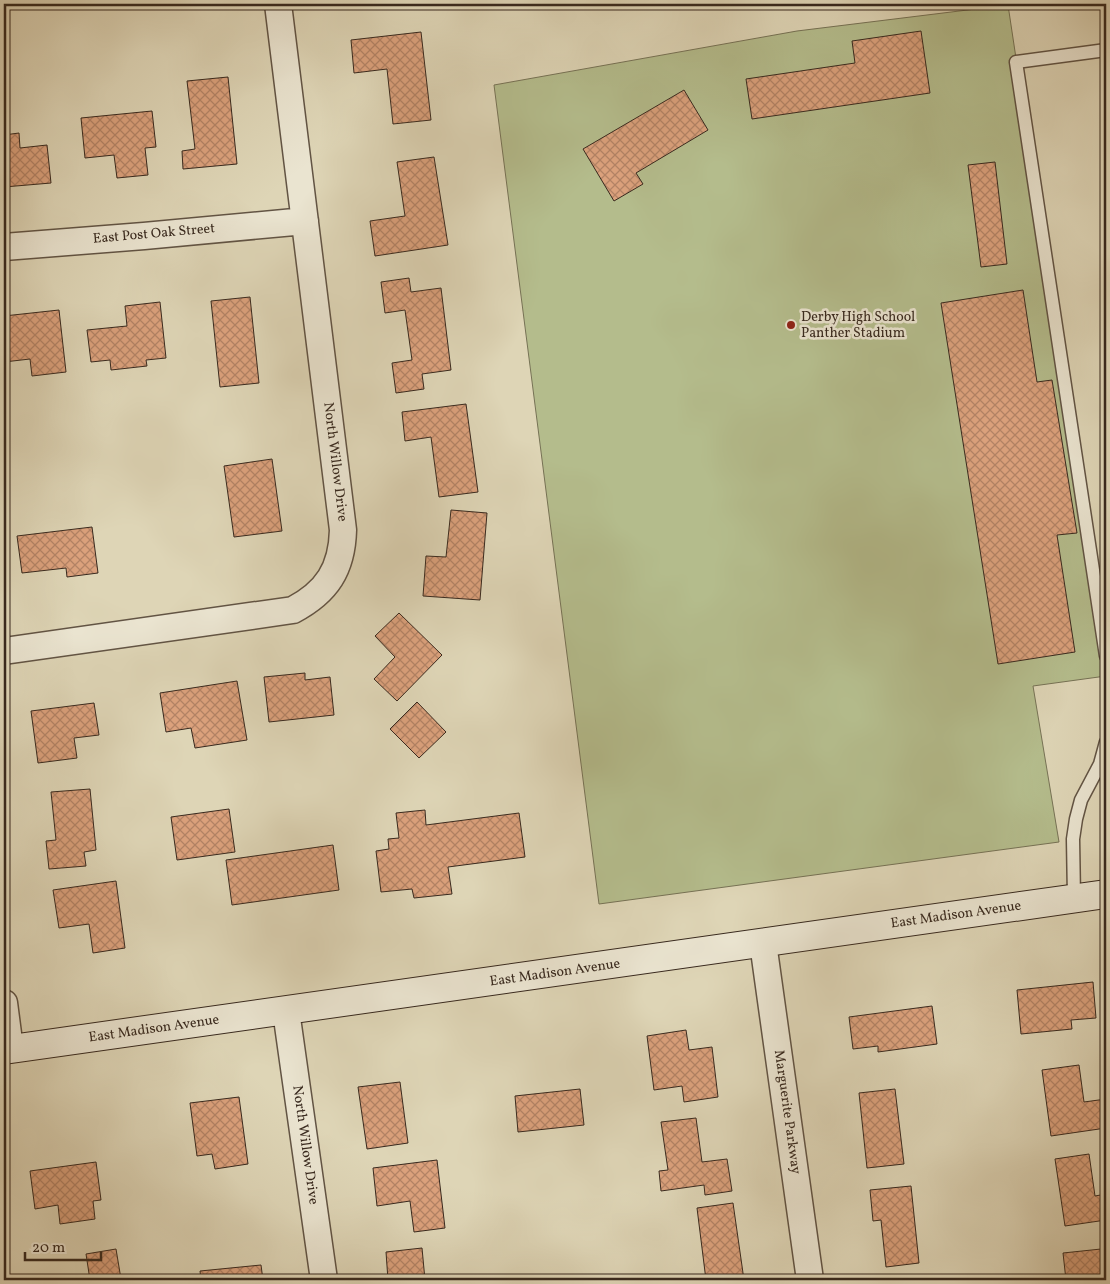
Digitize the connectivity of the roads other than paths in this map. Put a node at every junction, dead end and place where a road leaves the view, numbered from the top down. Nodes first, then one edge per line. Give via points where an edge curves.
1 (278, 4) edge
2 (1106, 50) edge
3 (305, 221) junction
4 (4, 247) edge
5 (4, 650) edge
6 (1106, 656) edge
7 (1106, 742) edge
8 (1106, 894) edge
9 (1074, 898) junction
10 (763, 944) junction
11 (4, 1003) edge
12 (286, 1011) junction
13 (7, 1050) edge
14 (324, 1280) edge
15 (810, 1280) edge

1 - 3 street, North Willow Drive
2 - 6 lane via 1016,62
3 - 4 street, East Post Oak Street
3 - 5 street, North Willow Drive via 343,530 340,560 326,585 293,610
7 - 9 lane via 1076,819
8 - 9 main road, East Madison Avenue
9 - 10 main road, East Madison Avenue
10 - 12 main road, East Madison Avenue
10 - 15 street, Marguerite Parkway
11 - 13 street
12 - 13 main road, East Madison Avenue
12 - 14 street, North Willow Drive

